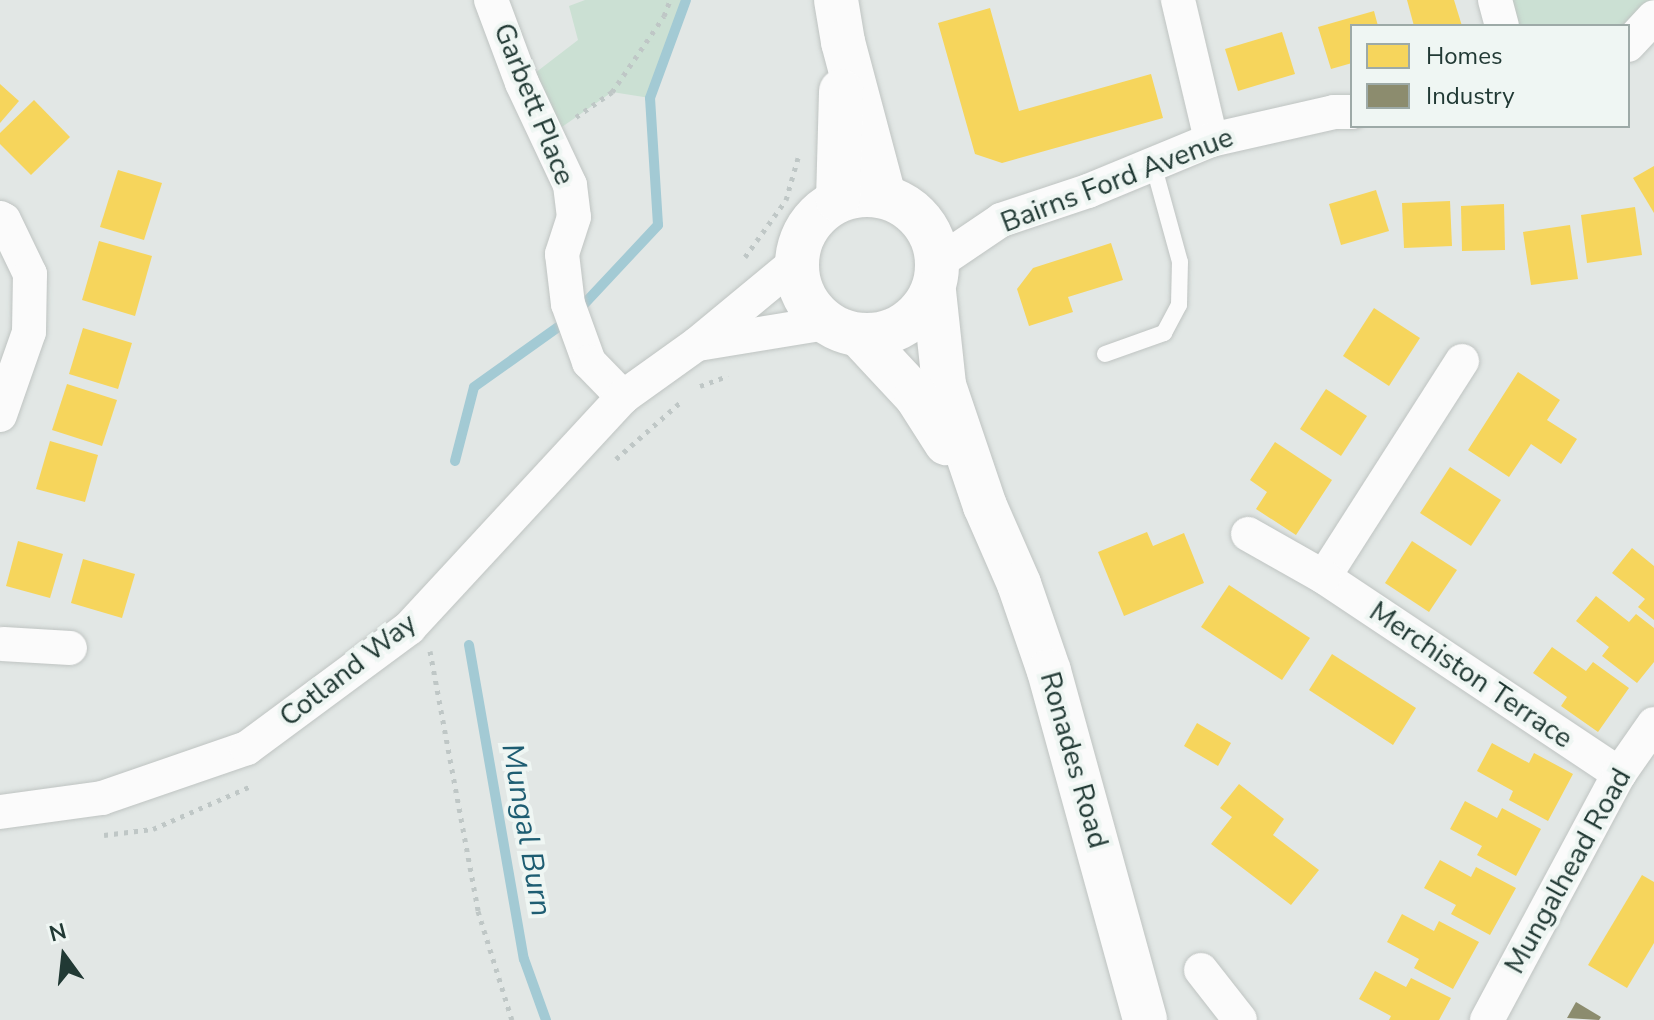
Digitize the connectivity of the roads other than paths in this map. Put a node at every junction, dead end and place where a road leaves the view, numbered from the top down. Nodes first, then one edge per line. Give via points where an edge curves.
1 (491, 0) edge
2 (1178, 0) edge
3 (1495, 0) edge
4 (1654, 17) edge
5 (839, 21) edge
6 (1501, 24) edge
7 (1630, 43) edge
8 (1350, 112) edge
9 (1211, 140) junction
10 (1153, 164) junction
11 (884, 196) junction
12 (838, 200) junction
13 (0, 218) edge
14 (796, 262) junction
15 (936, 276) junction
16 (843, 329) junction
17 (697, 344) junction
18 (1105, 354) dead end
19 (1462, 361) dead end
20 (623, 397) junction
21 (0, 415) edge
22 (985, 506) junction
23 (1248, 534) dead end
24 (1324, 577) junction
25 (1, 644) edge
26 (70, 648) dead end
27 (1654, 724) edge
28 (1619, 774) junction
29 (0, 812) edge
30 (1201, 970) dead end
31 (1145, 1020) edge
32 (1240, 1020) edge
33 (1487, 1020) edge

1 - 20 street, Garbett Place via 522,83 570,185 574,217 562,254 568,304 589,362
2 - 9 street
3 - 6 street
4 - 7 street
5 - 11 main road
5 - 12 main road
8 - 9 street, Bairns Ford Avenue
9 - 10 street, Bairns Ford Avenue
10 - 15 street, Bairns Ford Avenue via 1001,220
10 - 18 lane via 1180,262 1179,305 1164,333
11 - 12 main road via 860,194
11 - 15 main road via 908,206 930,232
12 - 14 main road via 816,215 802,237
13 - 21 street via 30,274 29,332
14 - 16 main road via 804,296
14 - 17 street, Cotland Way
15 - 16 main road via 917,316 895,330
15 - 22 main road, Ronades Road via 944,385
16 - 17 street, Cotland Way
16 - 22 main road, Ronades Road via 916,396
17 - 20 street, Cotland Way
19 - 24 street
20 - 29 street, Cotland Way via 409,628 247,748 102,798
22 - 31 main road, Ronades Road via 1049,671
23 - 24 street, Merchiston Terrace
24 - 28 street, Merchiston Terrace
25 - 26 street
27 - 28 street, Mungalhead Road
28 - 33 street, Mungalhead Road
30 - 32 street

